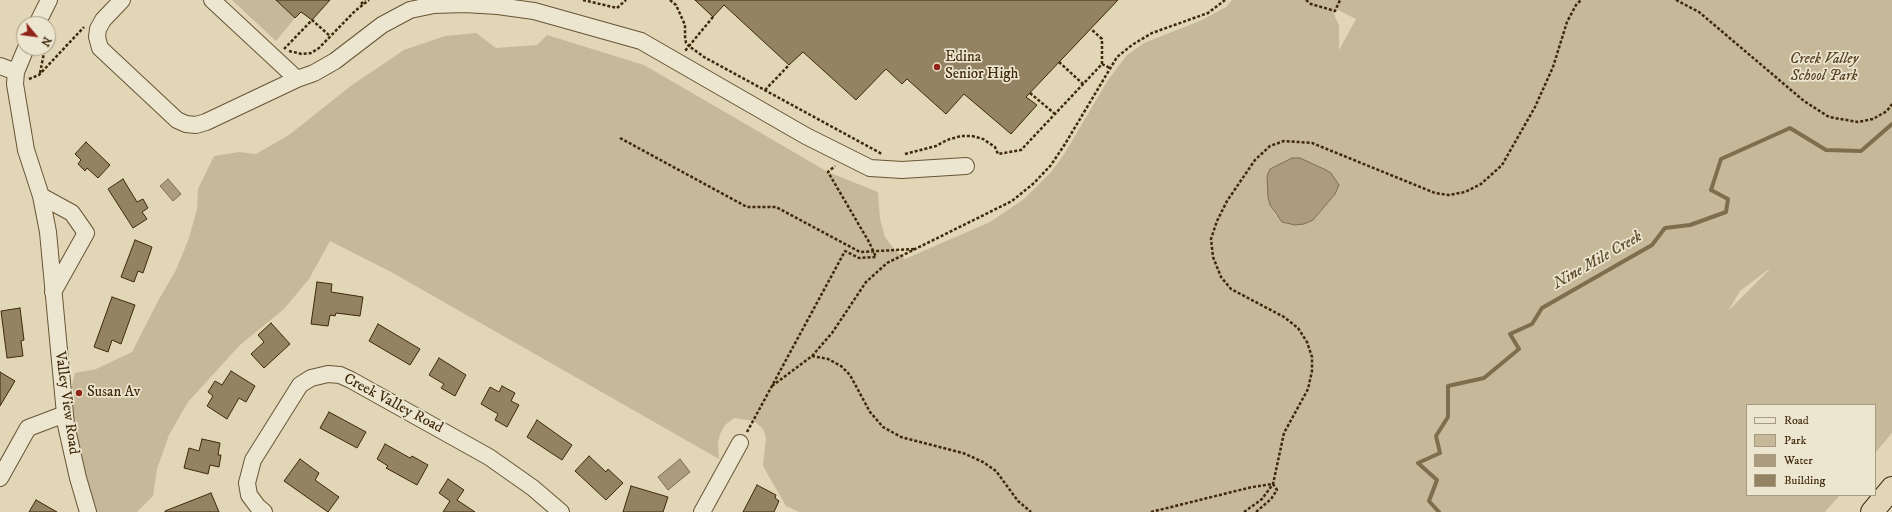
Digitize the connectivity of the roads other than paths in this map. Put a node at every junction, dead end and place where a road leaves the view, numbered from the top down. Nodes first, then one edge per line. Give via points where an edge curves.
1 (49, 0) edge
2 (122, 0) edge
3 (212, 0) edge
4 (414, 5) edge
5 (525, 5) edge
6 (41, 16) edge
7 (23, 56) edge
8 (0, 66) edge
9 (16, 78) junction
10 (297, 79) junction
11 (966, 166) dead end
12 (41, 196) junction
13 (53, 292) junction
14 (65, 414) junction
15 (740, 443) road end
16 (0, 478) edge
17 (1892, 488) edge
18 (88, 512) edge
19 (264, 512) edge
20 (561, 512) edge
21 (702, 512) edge
22 (1872, 512) edge

1 - 6 street
2 - 10 street via 98,29 100,48 177,120 196,125 206,122
3 - 10 street
4 - 5 street
4 - 10 street via 382,25 335,62
5 - 11 street via 641,41 806,136 870,168 902,170
7 - 9 street
8 - 9 street
9 - 12 street, Valley View Road via 26,150
12 - 13 street, Valley View Road via 48,232
12 - 13 street via 72,213 86,233
13 - 14 street, Valley View Road
14 - 16 street via 28,428
14 - 18 street, Valley View Road
15 - 21 street
17 - 22 highway
19 - 20 street, Creek Valley Road via 249,495 247,483 253,460 300,385 311,378 328,374 340,375 351,380 489,457 533,488

